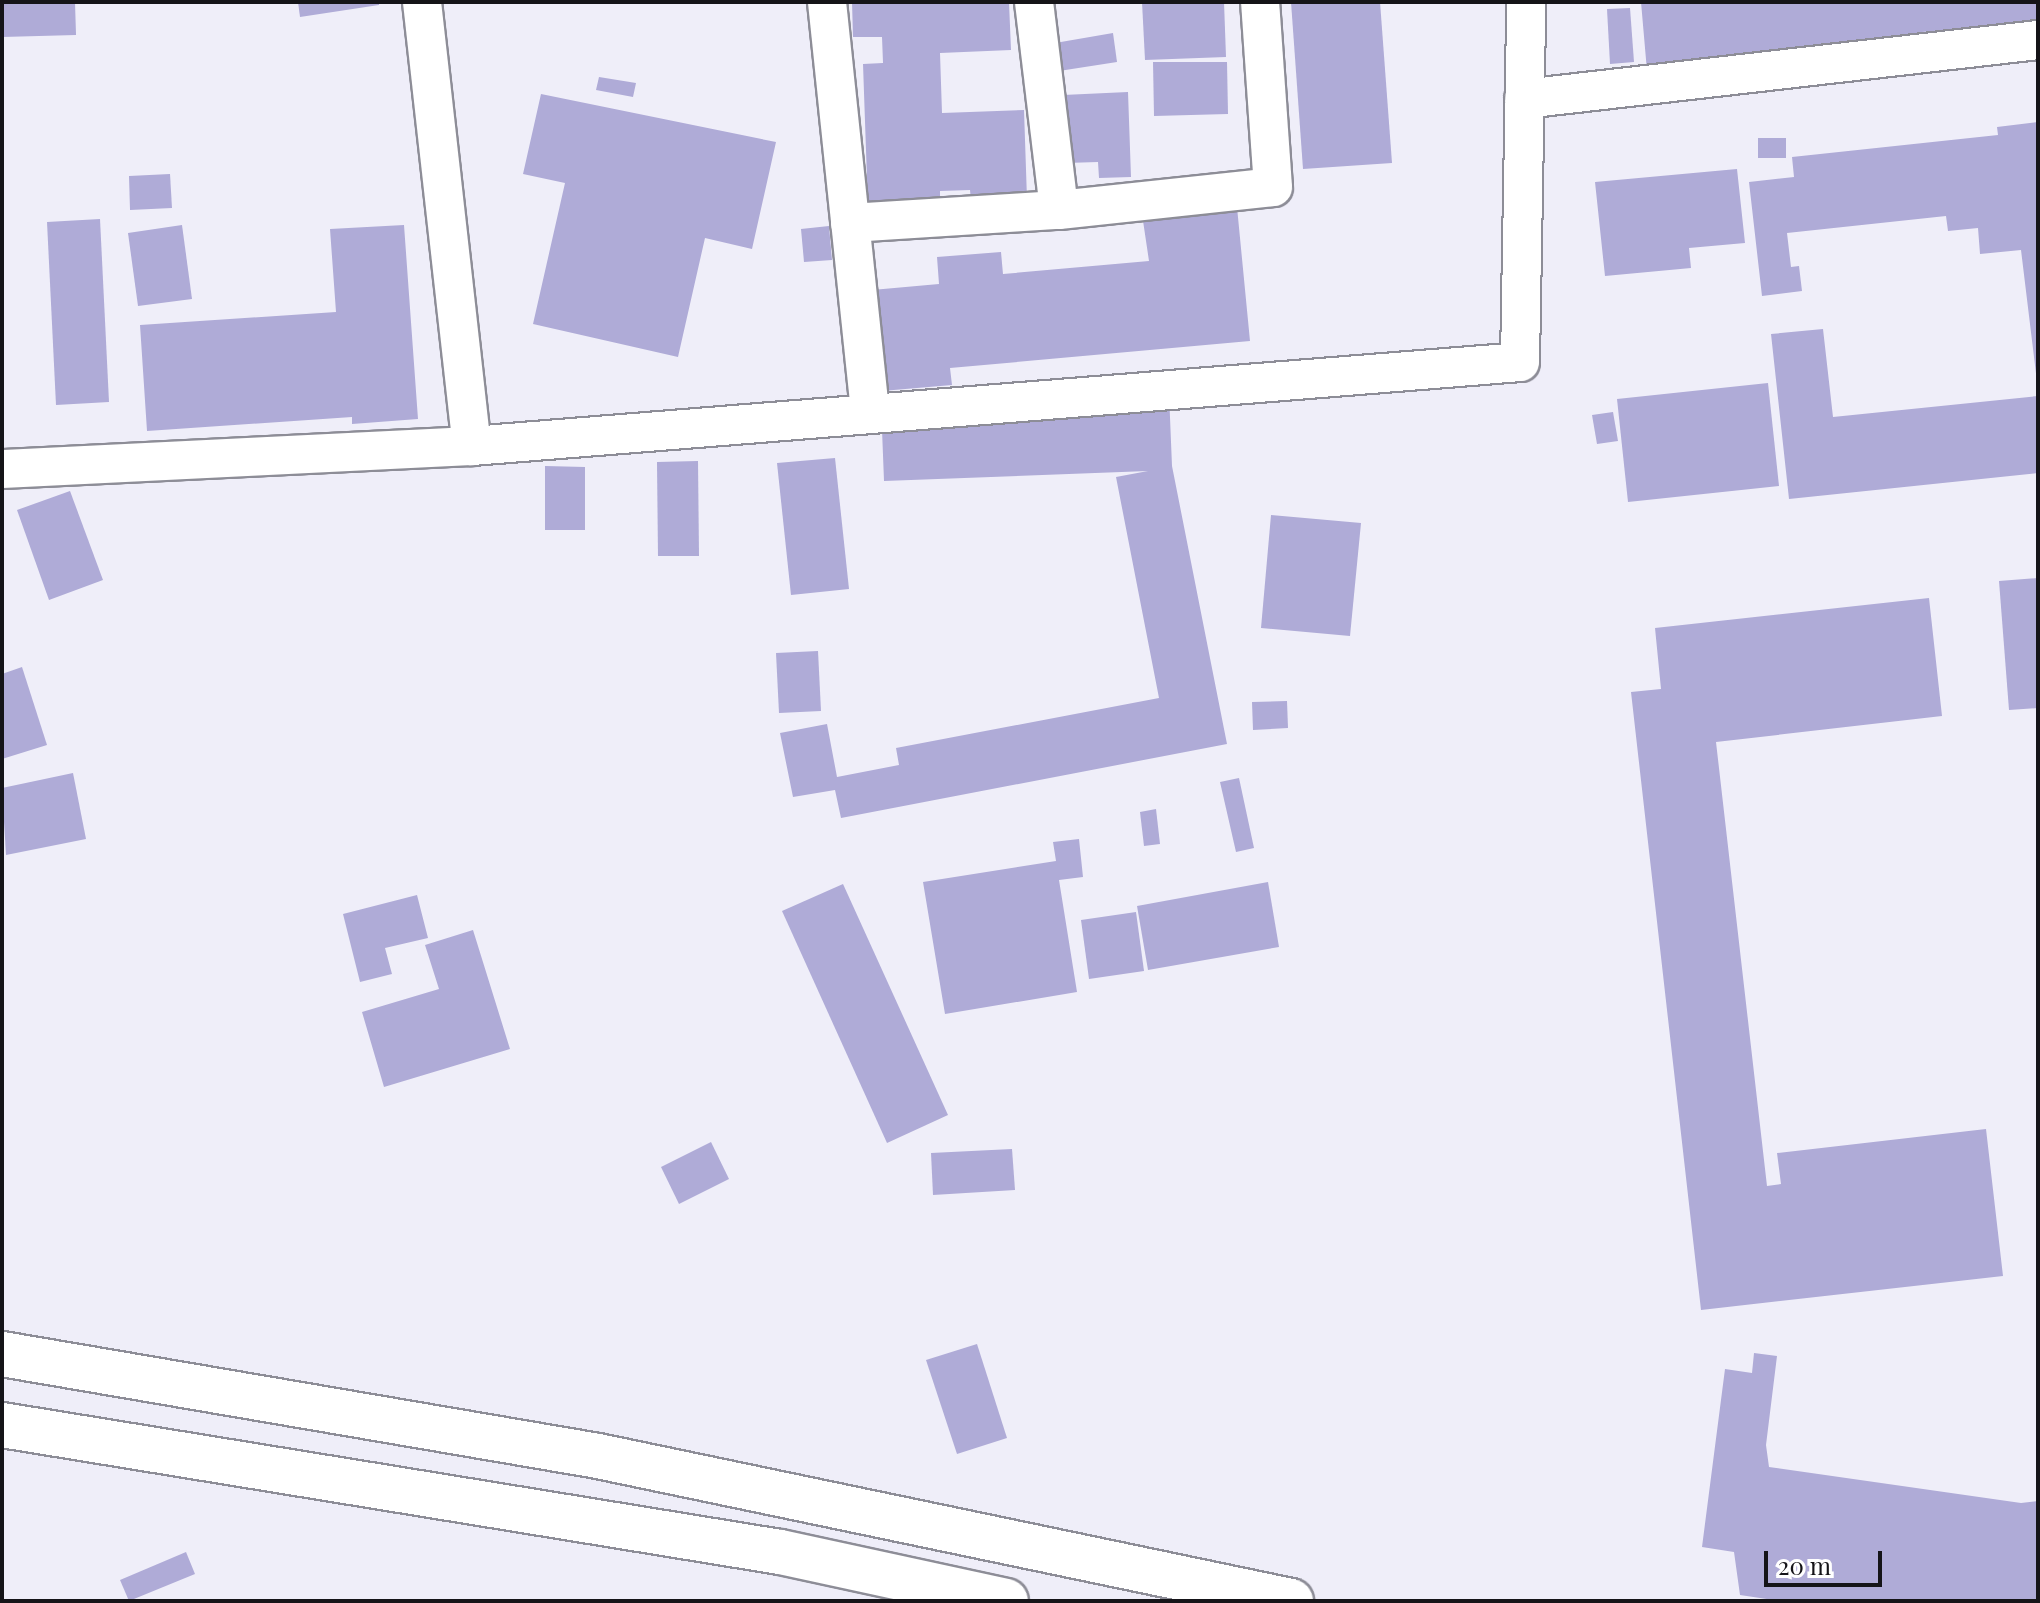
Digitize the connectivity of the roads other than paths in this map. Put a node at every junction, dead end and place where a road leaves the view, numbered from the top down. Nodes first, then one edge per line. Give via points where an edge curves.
1 (422, 2) edge
2 (827, 2) edge
3 (1034, 2) edge
4 (1260, 2) edge
5 (1526, 2) edge
6 (2038, 40) edge
7 (1524, 99) junction
8 (1059, 210) junction
9 (850, 223) junction
10 (870, 413) junction
11 (472, 446) junction
12 (2, 469) edge
13 (2, 1354) edge
14 (2, 1425) edge
15 (1006, 1601) edge
16 (1291, 1601) edge

1 - 11 street
2 - 9 street
3 - 8 street
4 - 8 street via 1273,187
5 - 7 street
6 - 7 street
7 - 10 street via 1520,362
8 - 9 street
9 - 10 street
10 - 11 street
11 - 12 street
13 - 16 highway via 598,1456
14 - 15 highway via 749,1546

